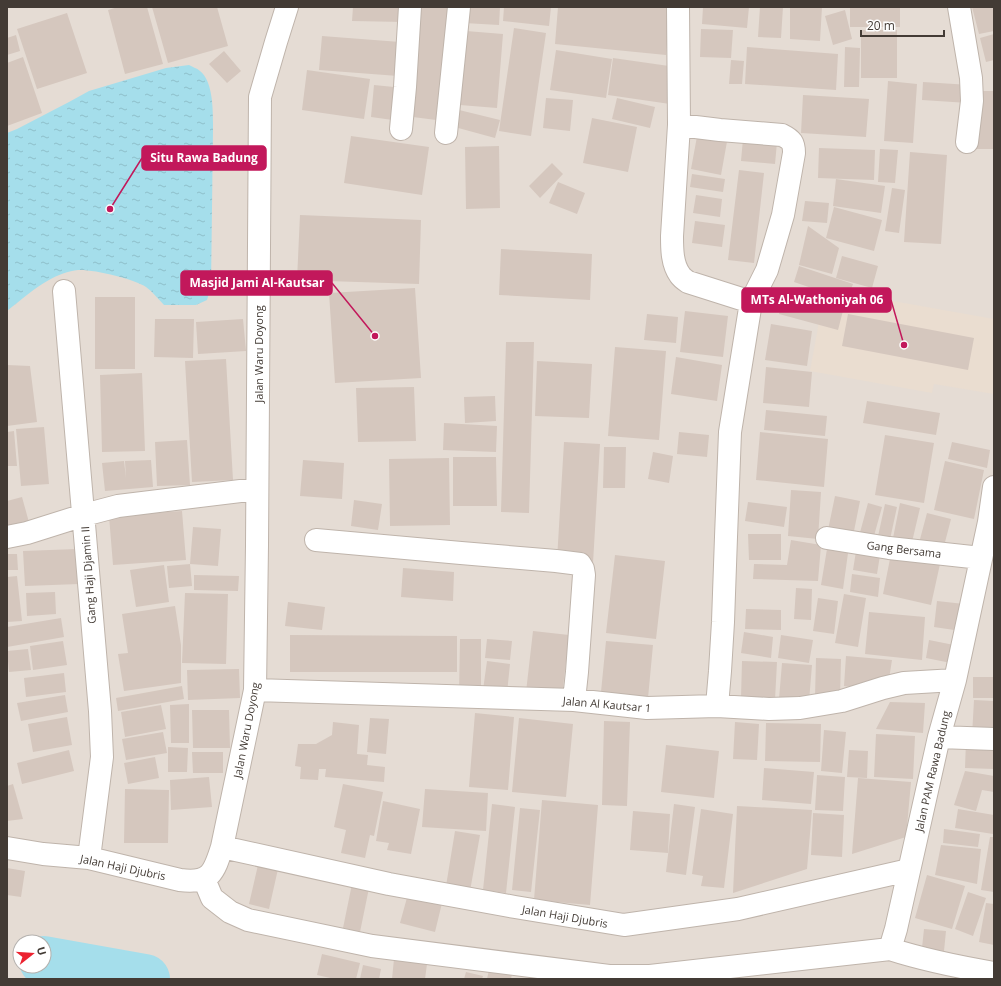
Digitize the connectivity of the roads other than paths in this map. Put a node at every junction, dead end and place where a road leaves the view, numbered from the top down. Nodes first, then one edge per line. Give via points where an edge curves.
1 (287, 7) edge
2 (410, 7) edge
3 (459, 7) edge
4 (678, 7) edge
5 (959, 7) edge
6 (679, 125) junction
7 (401, 129) dead end
8 (446, 132) dead end
9 (967, 142) dead end
10 (64, 291) dead end
11 (751, 302) junction
12 (994, 487) edge
13 (257, 489) junction
14 (84, 515) junction
15 (991, 522) edge
16 (7, 537) edge
17 (827, 538) dead end
18 (316, 540) dead end
19 (981, 558) junction
20 (955, 680) junction
21 (256, 690) junction
22 (574, 700) junction
23 (717, 706) junction
24 (939, 737) junction
25 (994, 739) edge
26 (222, 847) junction
27 (7, 848) edge
28 (89, 858) junction
29 (909, 870) junction
30 (208, 875) junction
31 (890, 949) junction
32 (994, 973) edge

1 - 13 street, Jalan Waru Doyong via 260,97
2 - 7 street
3 - 8 street
4 - 6 street
5 - 9 street via 971,78 972,101
6 - 11 street via 672,236 675,265 680,275 688,282
6 - 11 street via 782,135 789,138 794,145 783,215 767,270
10 - 14 street, Gang Haji Djamin II
11 - 23 street via 730,432 723,622
12 - 15 street, Jalan PAM Rawa Badung
13 - 14 street via 118,506
13 - 21 street, Jalan Waru Doyong
14 - 16 street
14 - 28 street, Gang Haji Djamin II via 102,757
15 - 19 street, Jalan PAM Rawa Badung
17 - 19 street, Gang Bersama
18 - 22 street via 580,564 584,575
19 - 20 street, Jalan PAM Rawa Badung
20 - 23 street, Jalan Al Kautsar 1 via 904,683 842,701 800,708
20 - 24 street, Jalan PAM Rawa Badung
21 - 22 street, Jalan Al Kautsar 1
21 - 26 street, Jalan Waru Doyong
22 - 23 street, Jalan Al Kautsar 1 via 647,708
24 - 25 street
24 - 29 street, Jalan PAM Rawa Badung
26 - 29 street, Jalan Haji Djubris via 389,884 624,925 738,909
26 - 30 street, Jalan Waru Doyong via 218,861
27 - 28 street, Jalan Haji Djubris
28 - 30 street, Jalan Haji Djubris via 180,880 192,881
29 - 31 street, Jalan PAM Rawa Badung
30 - 31 street via 212,898 230,912 248,920 372,946 609,976 650,976
31 - 32 street via 911,956

